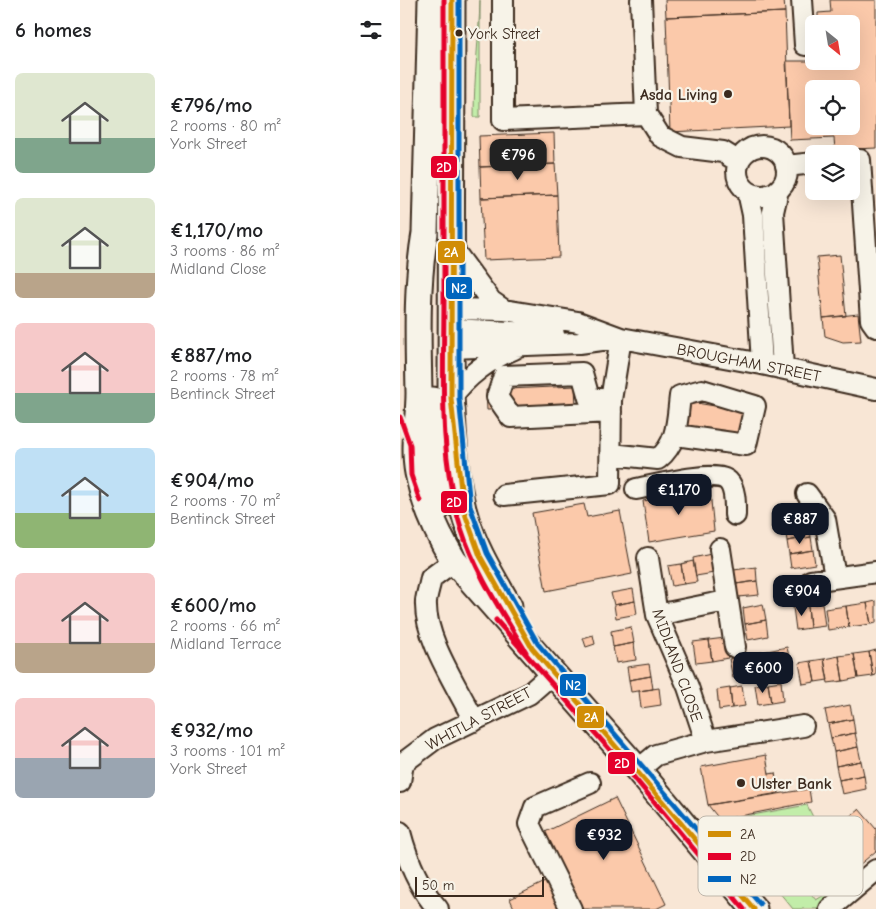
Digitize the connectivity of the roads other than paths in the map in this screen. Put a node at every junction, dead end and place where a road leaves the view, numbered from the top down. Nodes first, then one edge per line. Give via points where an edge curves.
1 (431, 0) edge
2 (452, 0) edge
3 (503, 0) edge
4 (640, 0) edge
5 (802, 0) edge
6 (805, 45) dead end
7 (646, 114) junction
8 (862, 160) edge
9 (739, 162) junction
10 (805, 164) edge
11 (786, 166) junction
12 (778, 190) junction
13 (748, 192) junction
14 (452, 248) junction
15 (420, 262) junction
16 (400, 286) edge
17 (504, 310) junction
18 (876, 327) edge
19 (425, 330) edge
20 (621, 338) junction
21 (579, 343) junction
22 (518, 347) junction
23 (762, 364) junction
24 (784, 368) junction
25 (876, 389) edge
26 (400, 393) edge
27 (451, 398) junction
28 (611, 406) junction
29 (676, 435) junction
30 (417, 444) junction
31 (611, 454) junction
32 (658, 459) junction
33 (664, 484) junction
34 (636, 489) dead end
35 (807, 494) dead end
36 (504, 495) dead end
37 (735, 515) dead end
38 (440, 535) junction
39 (720, 549) dead end
40 (648, 558) dead end
41 (454, 561) junction
42 (876, 572) edge
43 (835, 577) junction
44 (811, 581) dead end
45 (726, 601) junction
46 (657, 615) junction
47 (532, 648) junction
48 (735, 648) dead end
49 (553, 673) junction
50 (474, 721) junction
51 (803, 726) dead end
52 (706, 741) junction
53 (638, 770) junction
54 (401, 773) edge
55 (590, 783) dead end
56 (400, 832) edge
57 (698, 842) edge
58 (876, 870) edge
59 (863, 881) edge
60 (743, 896) edge
61 (845, 896) edge
62 (438, 909) edge
63 (571, 909) edge
64 (754, 909) edge
65 (830, 909) edge

1 - 15 main road via 425,233
2 - 14 main road
3 - 7 street via 503,120
4 - 7 street
5 - 6 street
7 - 9 street via 660,136 682,147 723,152
8 - 18 street via 871,320
9 - 11 street via 750,150 766,147 780,154
9 - 13 street via 738,178
10 - 11 street
11 - 12 street via 786,176
12 - 13 street via 763,196
12 - 24 street via 773,212
13 - 23 street via 753,215
14 - 17 street via 491,300
14 - 19 main road
15 - 16 main road
15 - 19 main road
17 - 19 street, BROUGHAM STREET
17 - 20 street, BROUGHAM STREET via 578,322
19 - 21 street via 560,334
19 - 22 street, BROUGHAM STREET
19 - 27 main road
19 - 30 main road
19 - 38 main road
20 - 21 street, BROUGHAM STREET
20 - 23 street, BROUGHAM STREET
20 - 28 street
21 - 22 street, BROUGHAM STREET
22 - 27 street via 498,356 478,371
23 - 24 street, BROUGHAM STREET
24 - 25 street, BROUGHAM STREET
26 - 30 main road
27 - 47 main road via 463,508 480,556
28 - 28 street via 511,417 498,397 504,376 582,373 589,398
28 - 31 street
29 - 29 street via 746,445 755,406 702,390 680,396
29 - 32 street via 667,452
30 - 38 main road via 418,473
31 - 32 street
31 - 36 street via 610,484
32 - 33 street
33 - 34 street
33 - 37 street via 720,477 728,481 734,493
35 - 43 street via 825,519
38 - 41 main road
39 - 45 street
40 - 46 street, MIDLAND CLOSE
41 - 47 main road
41 - 50 street via 431,578 426,601 429,624 440,654
42 - 43 street
43 - 44 street
45 - 46 street
45 - 48 street
46 - 52 street, MIDLAND CLOSE via 688,687
47 - 49 main road
49 - 50 street, WHITLA STREET via 529,694
49 - 53 main road
50 - 54 street, WHITLA STREET via 435,739
51 - 52 street
52 - 53 street via 656,755
53 - 57 main road
55 - 63 street via 535,807 528,824
56 - 62 street via 426,896
58 - 59 street
60 - 64 main road
61 - 65 street

